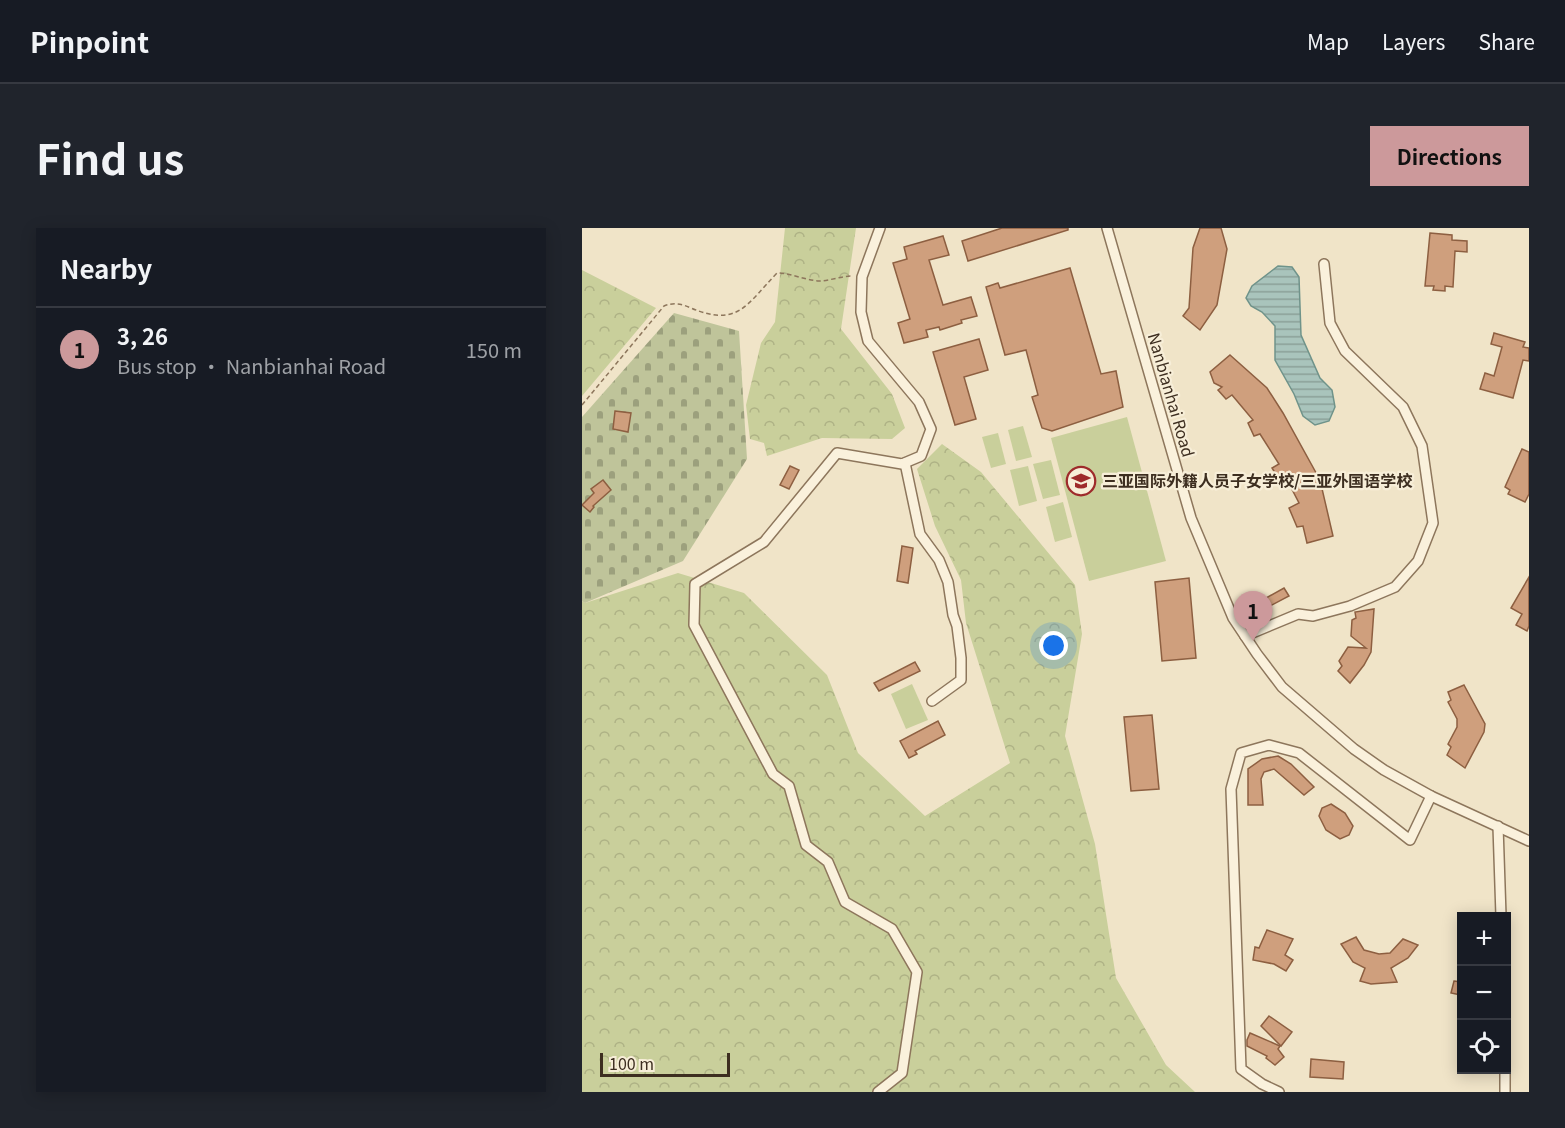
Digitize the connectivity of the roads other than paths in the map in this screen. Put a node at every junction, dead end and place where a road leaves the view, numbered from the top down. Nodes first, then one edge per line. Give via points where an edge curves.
1 (880, 228) edge
2 (1107, 228) edge
3 (1324, 264) dead end
4 (905, 463) junction
5 (1245, 636) junction
6 (932, 701) dead end
7 (1431, 796) junction
8 (1498, 826) junction
9 (1529, 841) edge
10 (1501, 912) edge
11 (1505, 1074) edge
12 (878, 1092) edge
13 (1279, 1092) edge
14 (1505, 1092) edge

1 - 4 street via 862,277 861,312 868,341 920,402 931,429 921,456
2 - 5 street, Nanbianhai Road via 1191,518 1233,618
3 - 5 street via 1330,323 1345,351 1403,407 1422,446 1433,523 1418,561 1395,587 1350,606 1313,616 1299,614
4 - 6 street via 920,534 939,560 948,582 961,658 961,680
4 - 12 street via 837,453 764,542 695,584 694,624 773,774 789,786 806,845 828,862 845,902 892,929 917,972 902,1073
5 - 7 street, Nanbianhai Road via 1282,687 1345,742
7 - 8 street, Nanbianhai Road
7 - 13 street via 1410,840 1299,753 1269,745 1241,753 1231,789 1241,1069
8 - 9 street, Nanbianhai Road
8 - 10 street
11 - 14 street

